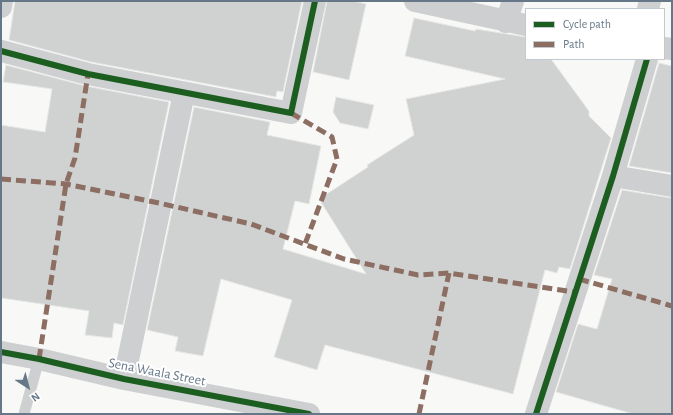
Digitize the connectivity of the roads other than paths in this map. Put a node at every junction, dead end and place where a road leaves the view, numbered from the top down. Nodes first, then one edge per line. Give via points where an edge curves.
1 (2, 1) edge
2 (315, 1) edge
3 (416, 1) edge
4 (513, 1) edge
5 (1, 8) edge
6 (516, 24) edge
7 (1, 51) edge
8 (647, 60) edge
9 (184, 93) junction
10 (613, 176) junction
11 (672, 186) edge
12 (1, 352) edge
13 (40, 359) junction
14 (124, 379) junction
15 (24, 414) edge
16 (309, 414) edge
17 (536, 414) edge

1 - 5 street
2 - 9 street via 291,112
3 - 6 street
4 - 6 street
7 - 9 street via 88,74
8 - 10 street
9 - 14 street
10 - 11 street
10 - 17 street
12 - 13 street, Sena Waala Street
13 - 14 street, Sena Waala Street
13 - 15 lane
14 - 16 street, Sena Waala Street

